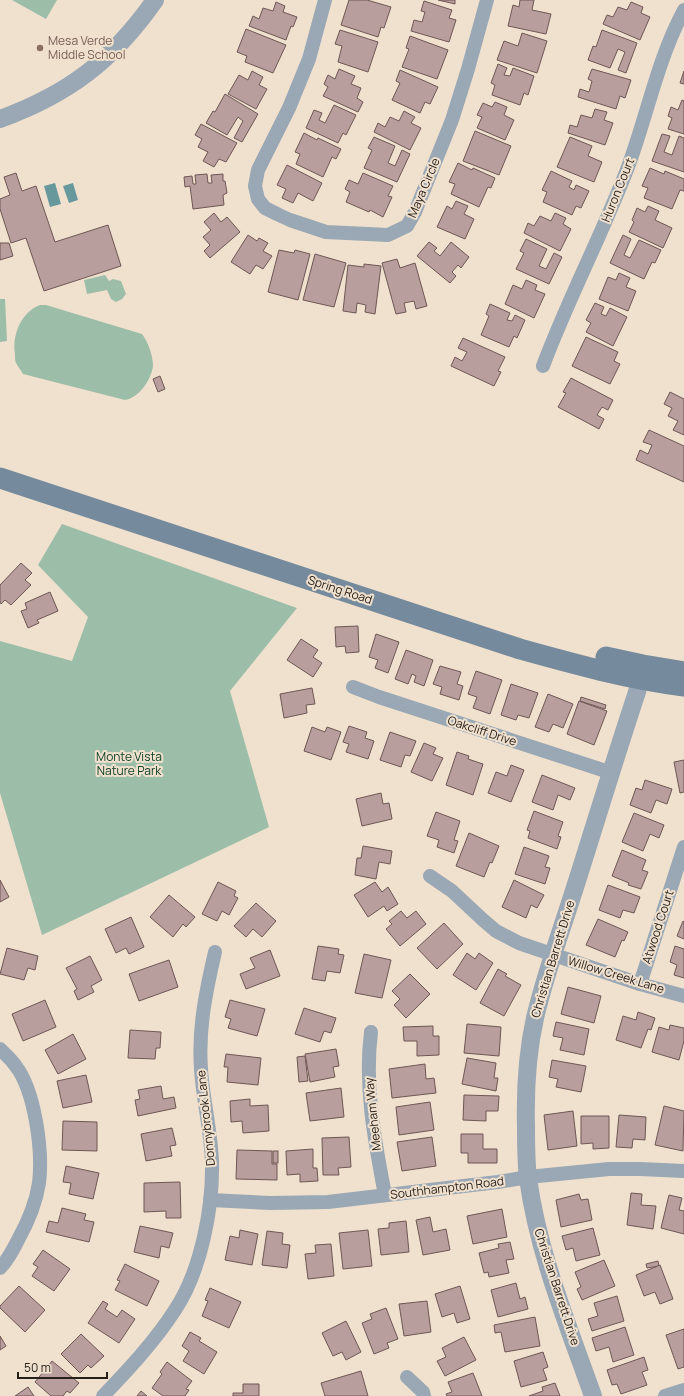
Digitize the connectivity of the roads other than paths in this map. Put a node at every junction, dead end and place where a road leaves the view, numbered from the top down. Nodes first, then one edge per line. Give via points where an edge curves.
1 (155, 0) edge
2 (325, 0) edge
3 (487, 0) edge
4 (684, 10) edge
5 (0, 119) edge
6 (542, 366) dead end
7 (0, 464) edge
8 (0, 478) edge
9 (684, 672) edge
10 (642, 673) junction
11 (684, 686) edge
12 (353, 687) dead end
13 (612, 773) junction
14 (684, 847) edge
15 (430, 876) dead end
16 (215, 952) dead end
17 (553, 956) junction
18 (640, 984) junction
19 (684, 996) edge
20 (371, 1032) dead end
21 (0, 1049) edge
22 (684, 1171) edge
23 (528, 1177) junction
24 (385, 1195) junction
25 (210, 1200) junction
26 (0, 1268) edge
27 (407, 1377) dead end
28 (684, 1390) edge
29 (104, 1396) edge
30 (424, 1396) edge
31 (593, 1396) edge
32 (665, 1396) edge

1 - 5 street via 128,36 108,57 82,78 37,104
2 - 3 street, Maya Circle via 309,59 290,108 258,170 258,199 265,208 279,215 326,232 382,236 407,226 415,212 452,120
4 - 6 street, Huron Court via 668,44 641,130 613,204
7 - 10 main road, Spring Road
8 - 10 main road, Spring Road via 520,649 580,666
9 - 10 main road, Spring Road
10 - 11 main road, Spring Road
10 - 13 street, Christian Barrett Drive
12 - 13 street, Oakcliff Drive
13 - 17 street, Christian Barrett Drive
14 - 18 street, Atwood Court
15 - 17 street, Willow Creek Lane via 452,891 496,931 518,943
16 - 25 street, Donnybrook Lane via 204,1004 200,1048 211,1146
17 - 18 street, Willow Creek Lane
17 - 23 street, Christian Barrett Drive via 535,1018 528,1064 525,1094
18 - 19 street, Willow Creek Lane
20 - 24 street, Meeham Way via 368,1069 371,1108 376,1152
21 - 26 street via 15,1065 29,1096 38,1132 40,1170 30,1217
22 - 23 street, Southhampton Road via 609,1169
23 - 24 street, Southhampton Road
23 - 31 street, Christian Barrett Drive via 541,1242
24 - 25 street, Southhampton Road via 328,1202
25 - 29 street, Donnybrook Lane via 203,1240 191,1282 176,1310
27 - 30 street
28 - 32 street

